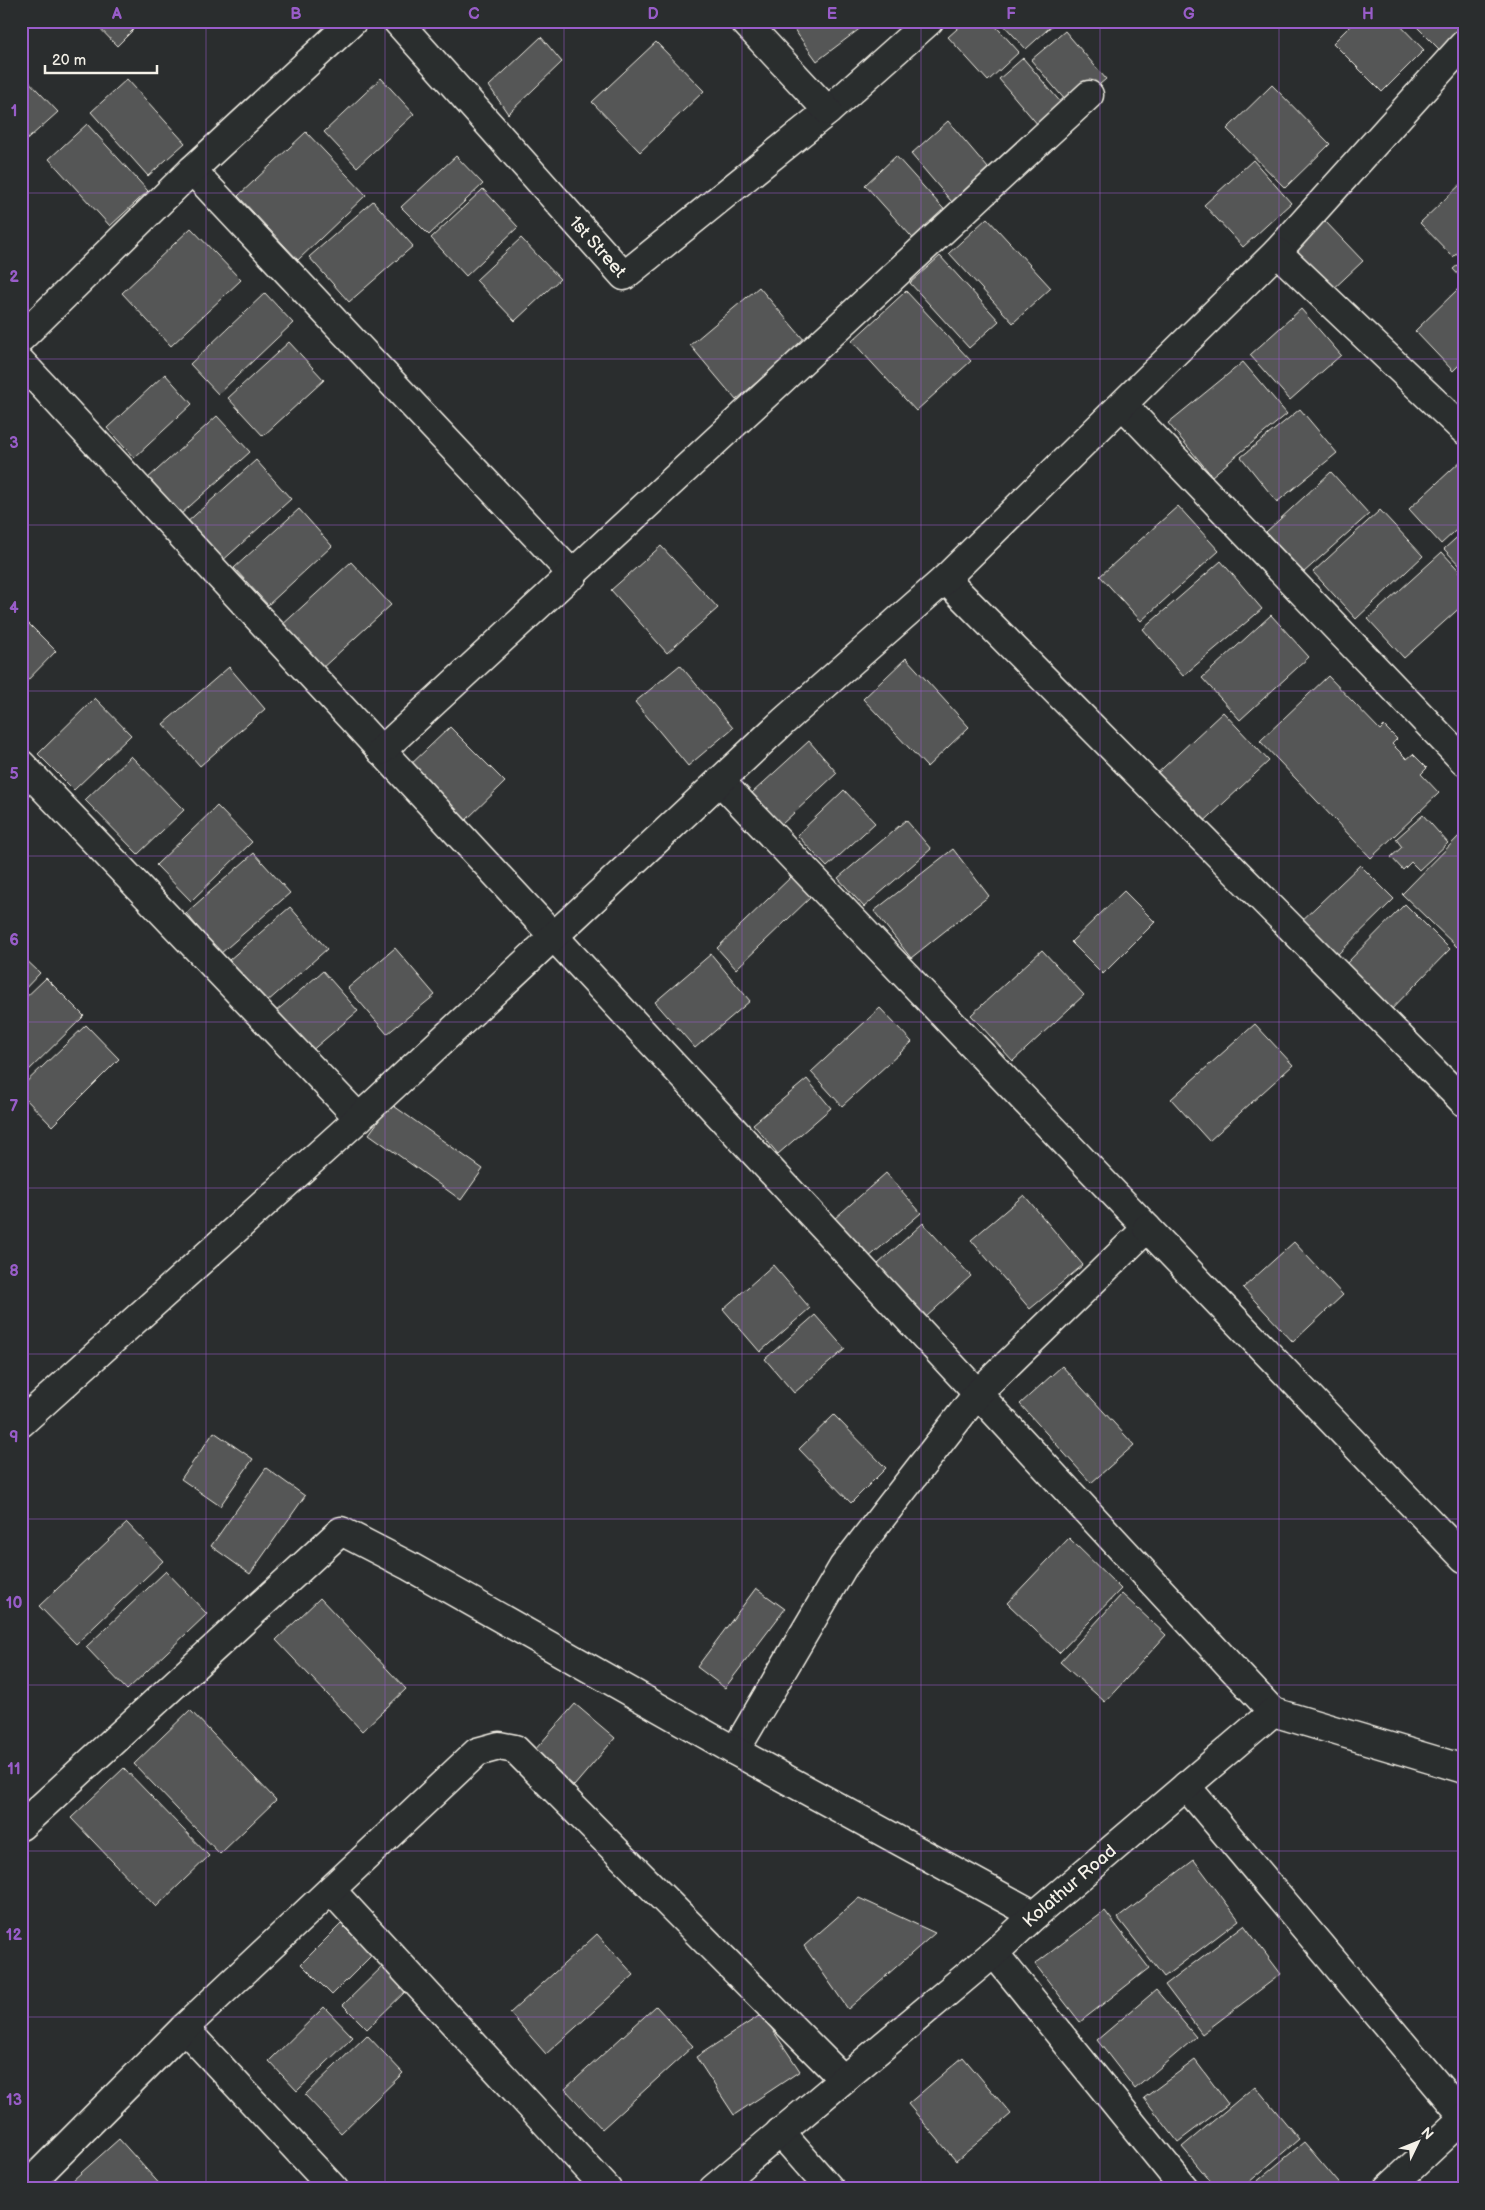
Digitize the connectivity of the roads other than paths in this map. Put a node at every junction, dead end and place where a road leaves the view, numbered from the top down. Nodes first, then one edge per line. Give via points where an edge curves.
1 (353, 21) edge
2 (398, 21) edge
3 (744, 21) edge
4 (929, 21) edge
5 (1459, 61) edge
6 (1089, 95) dead end
7 (828, 112) junction
8 (192, 170) junction
9 (1277, 252) junction
10 (21, 338) edge
11 (21, 362) edge
12 (1123, 405) junction
13 (1464, 430) edge
14 (573, 576) junction
15 (945, 579) junction
16 (381, 751) junction
17 (1464, 760) edge
18 (25, 777) edge
19 (721, 782) junction
20 (553, 936) junction
21 (1464, 1102) edge
22 (359, 1118) junction
23 (1147, 1228) junction
24 (978, 1393) junction
25 (21, 1423) edge
26 (1464, 1558) edge
27 (1273, 1712) junction
28 (735, 1750) junction
29 (1461, 1762) edge
30 (1186, 1786) junction
31 (21, 1826) edge
32 (331, 1890) junction
33 (1035, 1915) junction
34 (994, 1953) junction
35 (184, 2028) junction
36 (843, 2079) junction
37 (1464, 2118) edge
38 (780, 2132) junction
39 (27, 2184) edge
40 (334, 2189) edge
41 (607, 2189) edge
42 (713, 2189) edge
43 (830, 2189) edge
44 (1185, 2189) edge
45 (1388, 2189) edge

1 - 8 street
2 - 7 street, 1st Street via 624,276
3 - 7 street
4 - 7 street
5 - 9 street
6 - 14 street
8 - 10 street
8 - 14 street
9 - 12 street
9 - 13 street
11 - 16 street
12 - 15 street
12 - 17 street
14 - 16 street
15 - 19 street via 784,721
15 - 21 street
16 - 20 street
18 - 22 street
19 - 20 street
19 - 23 street
20 - 22 street
20 - 24 street
22 - 25 street
23 - 24 street
23 - 26 street
24 - 27 street
24 - 28 street via 843,1568
27 - 29 street
27 - 30 street, Kolathur Road
28 - 31 street via 410,1566 341,1531
28 - 33 street
30 - 33 street, Kolathur Road
30 - 37 street
32 - 35 street
32 - 36 street via 477,1752 499,1746 515,1749
32 - 41 street
33 - 34 street, Kolathur Road
34 - 36 street, Kolathur Road
34 - 44 street
35 - 39 street
35 - 40 street
36 - 38 street, Kolathur Road
37 - 45 street
38 - 42 street, Kolathur Road
38 - 43 street

